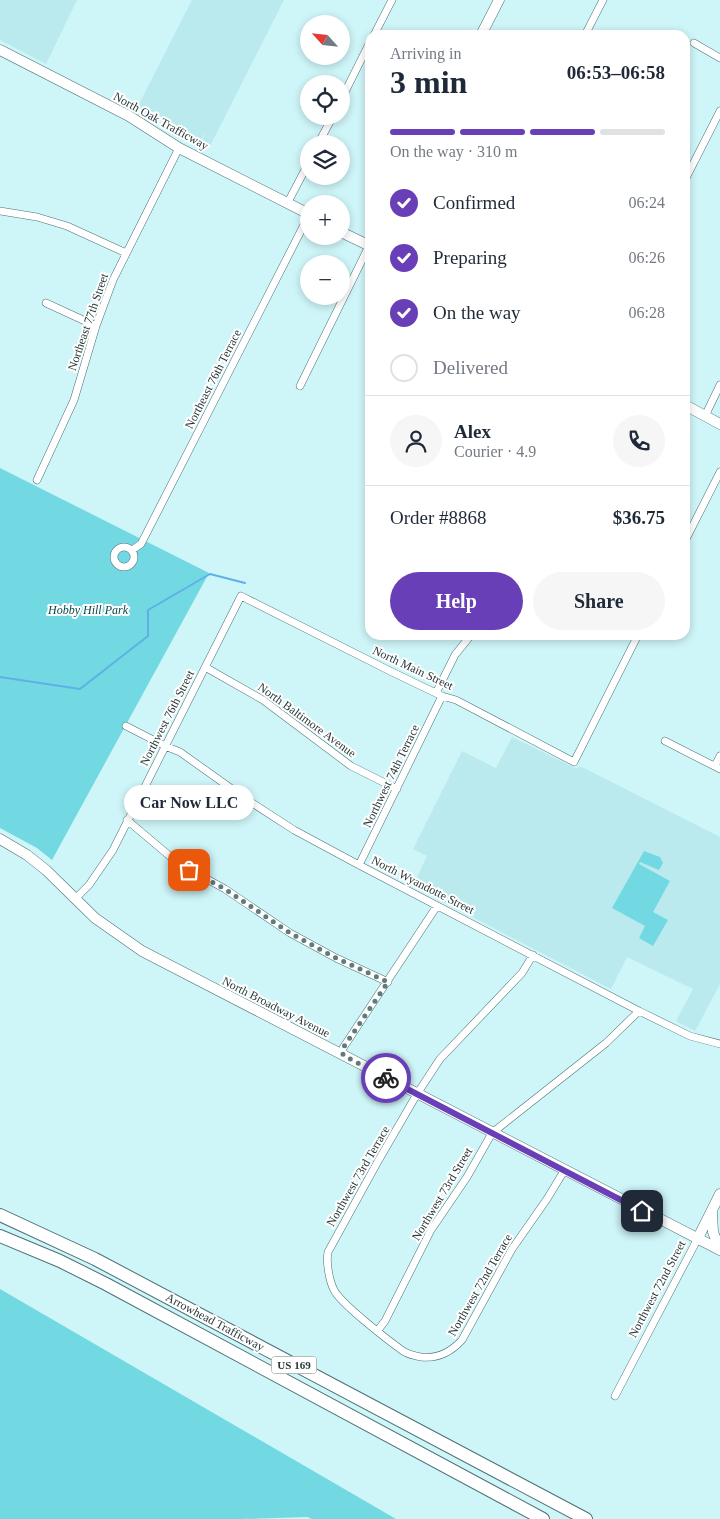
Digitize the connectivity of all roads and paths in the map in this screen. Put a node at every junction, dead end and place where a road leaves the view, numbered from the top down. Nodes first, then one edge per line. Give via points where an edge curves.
1 (392, 0) edge
2 (499, 0) edge
3 (603, 0) edge
4 (377, 30) edge
5 (483, 30) edge
6 (588, 30) edge
7 (694, 43) dead end
8 (0, 50) edge
9 (365, 52) edge
10 (720, 58) edge
11 (350, 82) edge
12 (720, 111) edge
13 (179, 148) junction
14 (690, 170) edge
15 (300, 179) edge
16 (287, 204) junction
17 (300, 210) edge
18 (0, 211) edge
19 (300, 233) edge
20 (350, 236) edge
21 (365, 243) edge
22 (126, 253) junction
23 (365, 255) edge
24 (46, 303) dead end
25 (96, 326) junction
26 (720, 385) edge
27 (300, 386) dead end
28 (690, 408) edge
29 (705, 416) junction
30 (720, 424) edge
31 (720, 472) edge
32 (37, 480) dead end
33 (690, 531) edge
34 (132, 550) dead end
35 (241, 596) joint
36 (467, 640) edge
37 (635, 640) edge
38 (205, 667) junction
39 (439, 695) junction
40 (126, 726) dead end
41 (665, 741) dead end
42 (165, 746) junction
43 (720, 756) edge
44 (717, 768) edge
45 (397, 790) junction
46 (127, 820) junction
47 (0, 839) edge
48 (358, 865) junction
49 (76, 898) junction
50 (437, 906) junction
51 (533, 955) junction
52 (388, 982) junction
53 (639, 1011) junction
54 (720, 1044) edge
55 (343, 1055) junction
56 (417, 1094) junction
57 (492, 1133) junction
58 (564, 1171) junction
59 (720, 1194) edge
60 (712, 1210) junction
61 (0, 1215) edge
62 (0, 1236) edge
63 (697, 1240) junction
64 (720, 1250) edge
65 (378, 1330) junction
66 (615, 1396) dead end
67 (543, 1519) edge
68 (586, 1519) edge

1 - 4 street
2 - 5 street
3 - 6 street
7 - 10 street
8 - 13 street, North Oak Trafficway via 129,116
9 - 11 street
12 - 14 street
13 - 16 street, North Oak Trafficway
13 - 22 street, Northeast 77th Street
15 - 16 street
16 - 17 street, North Oak Trafficway
18 - 22 street via 67,226
19 - 34 street, Northeast 76th Terrace via 141,544
20 - 21 street
22 - 25 street, Northeast 77th Street
23 - 27 street
24 - 25 street
25 - 32 street, Northeast 77th Street via 72,406
26 - 29 street
28 - 29 street
29 - 30 street
31 - 33 street
35 - 38 street, Northwest 76th Street
35 - 39 street, North Main Street
36 - 39 street, Northwest 74th Terrace via 452,658
37 - 39 street, North Main Street via 574,762 456,700
38 - 42 street, Northwest 76th Street
38 - 45 street, North Baltimore Avenue via 263,700 351,766
39 - 45 street, Northwest 74th Terrace
40 - 42 street, North Wyandotte Street
41 - 44 street
42 - 46 street, Northwest 76th Street
42 - 48 street, North Wyandotte Street via 180,752 294,830
43 - 44 street
45 - 48 street, Northwest 74th Terrace
46 - 49 street, Northwest 76th Street via 104,864
46 - 52 street via 178,863 225,889 290,933
47 - 49 street, North Broadway Avenue via 27,855
48 - 50 street, North Wyandotte Street
49 - 55 street, North Broadway Avenue via 95,918 142,951
50 - 51 street, North Wyandotte Street
50 - 52 street
51 - 53 street, North Wyandotte Street
51 - 56 street, Northwest 73rd Terrace via 522,973 451,1047
52 - 55 street via 343,1048
53 - 54 street, North Wyandotte Street via 690,1036
53 - 57 street, Northwest 73rd Street via 606,1043
55 - 56 street, North Broadway Avenue
56 - 57 street, North Broadway Avenue
56 - 65 street, Northwest 73rd Terrace via 330,1248 327,1260 333,1289
57 - 58 street, North Broadway Avenue
57 - 65 street, Northwest 73rd Street via 431,1230
58 - 63 street, North Broadway Avenue
58 - 65 street, Northwest 72nd Terrace via 512,1249 462,1340 451,1351 428,1357 413,1355
59 - 60 street, Northwest 72nd Street
60 - 63 street, Northwest 72nd Street
60 - 64 street via 713,1232
61 - 68 highway, Arrowhead Trafficway / US 169 via 95,1259
62 - 67 highway, Arrowhead Trafficway / US 169 via 106,1284
63 - 64 street, North Broadway Avenue
63 - 66 street, Northwest 72nd Street

